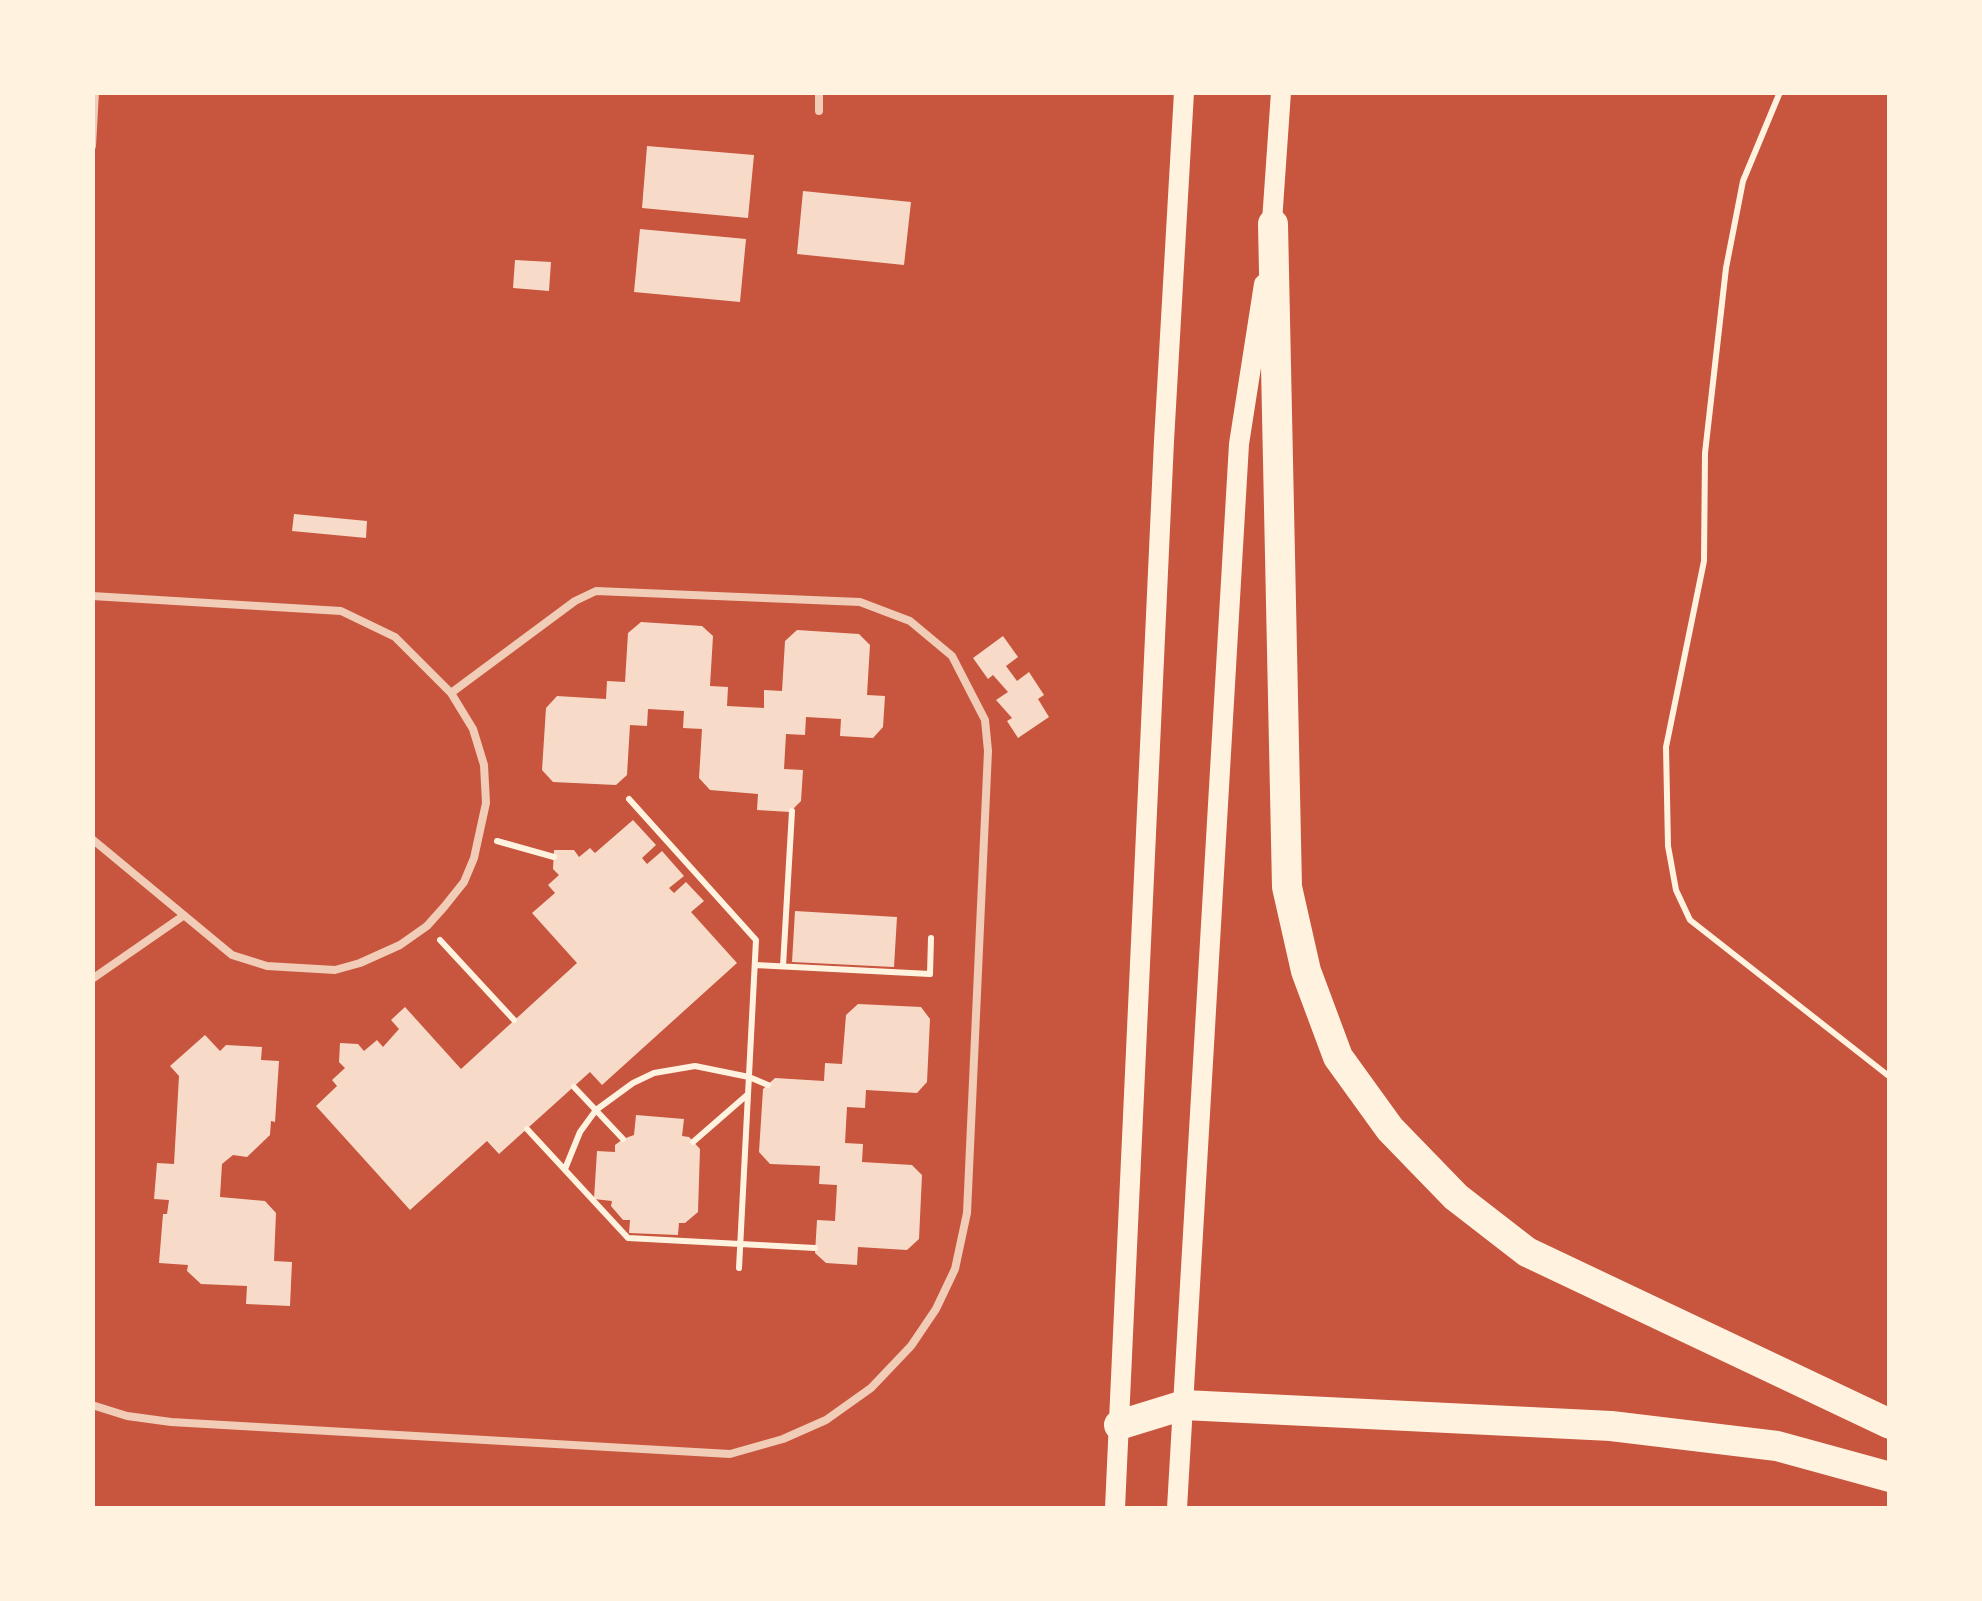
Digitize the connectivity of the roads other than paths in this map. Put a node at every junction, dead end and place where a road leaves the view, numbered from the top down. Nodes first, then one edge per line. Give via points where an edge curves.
1 (96, 92) edge
2 (819, 92) edge
3 (1184, 92) edge
4 (1280, 92) edge
5 (819, 110) dead end
6 (92, 146) edge
7 (1273, 224) junction
8 (92, 596) edge
9 (450, 693) junction
10 (92, 839) edge
11 (183, 916) junction
12 (92, 980) edge
13 (92, 1405) edge
14 (1184, 1405) junction
15 (1890, 1424) edge
16 (1118, 1425) junction
17 (1890, 1477) edge
18 (1115, 1508) edge
19 (1177, 1508) edge

1 - 6 lane
2 - 5 lane
3 - 16 main road
4 - 7 main road
7 - 14 main road via 1239,444
7 - 15 highway via 1287,887 1306,972 1338,1057 1390,1129 1456,1198 1527,1252
8 - 9 lane via 341,612 394,638
9 - 11 lane via 473,728 486,803 464,882 427,926 360,964 304,970 232,955
9 - 13 lane via 596,591 860,602 910,621 952,656 985,720 988,751 967,1213 955,1269 936,1310 872,1388 842,1410 783,1439 730,1454 171,1422
10 - 11 lane
11 - 12 lane
14 - 16 highway
14 - 17 highway via 1693,1434 1776,1446
14 - 19 main road
16 - 18 main road

